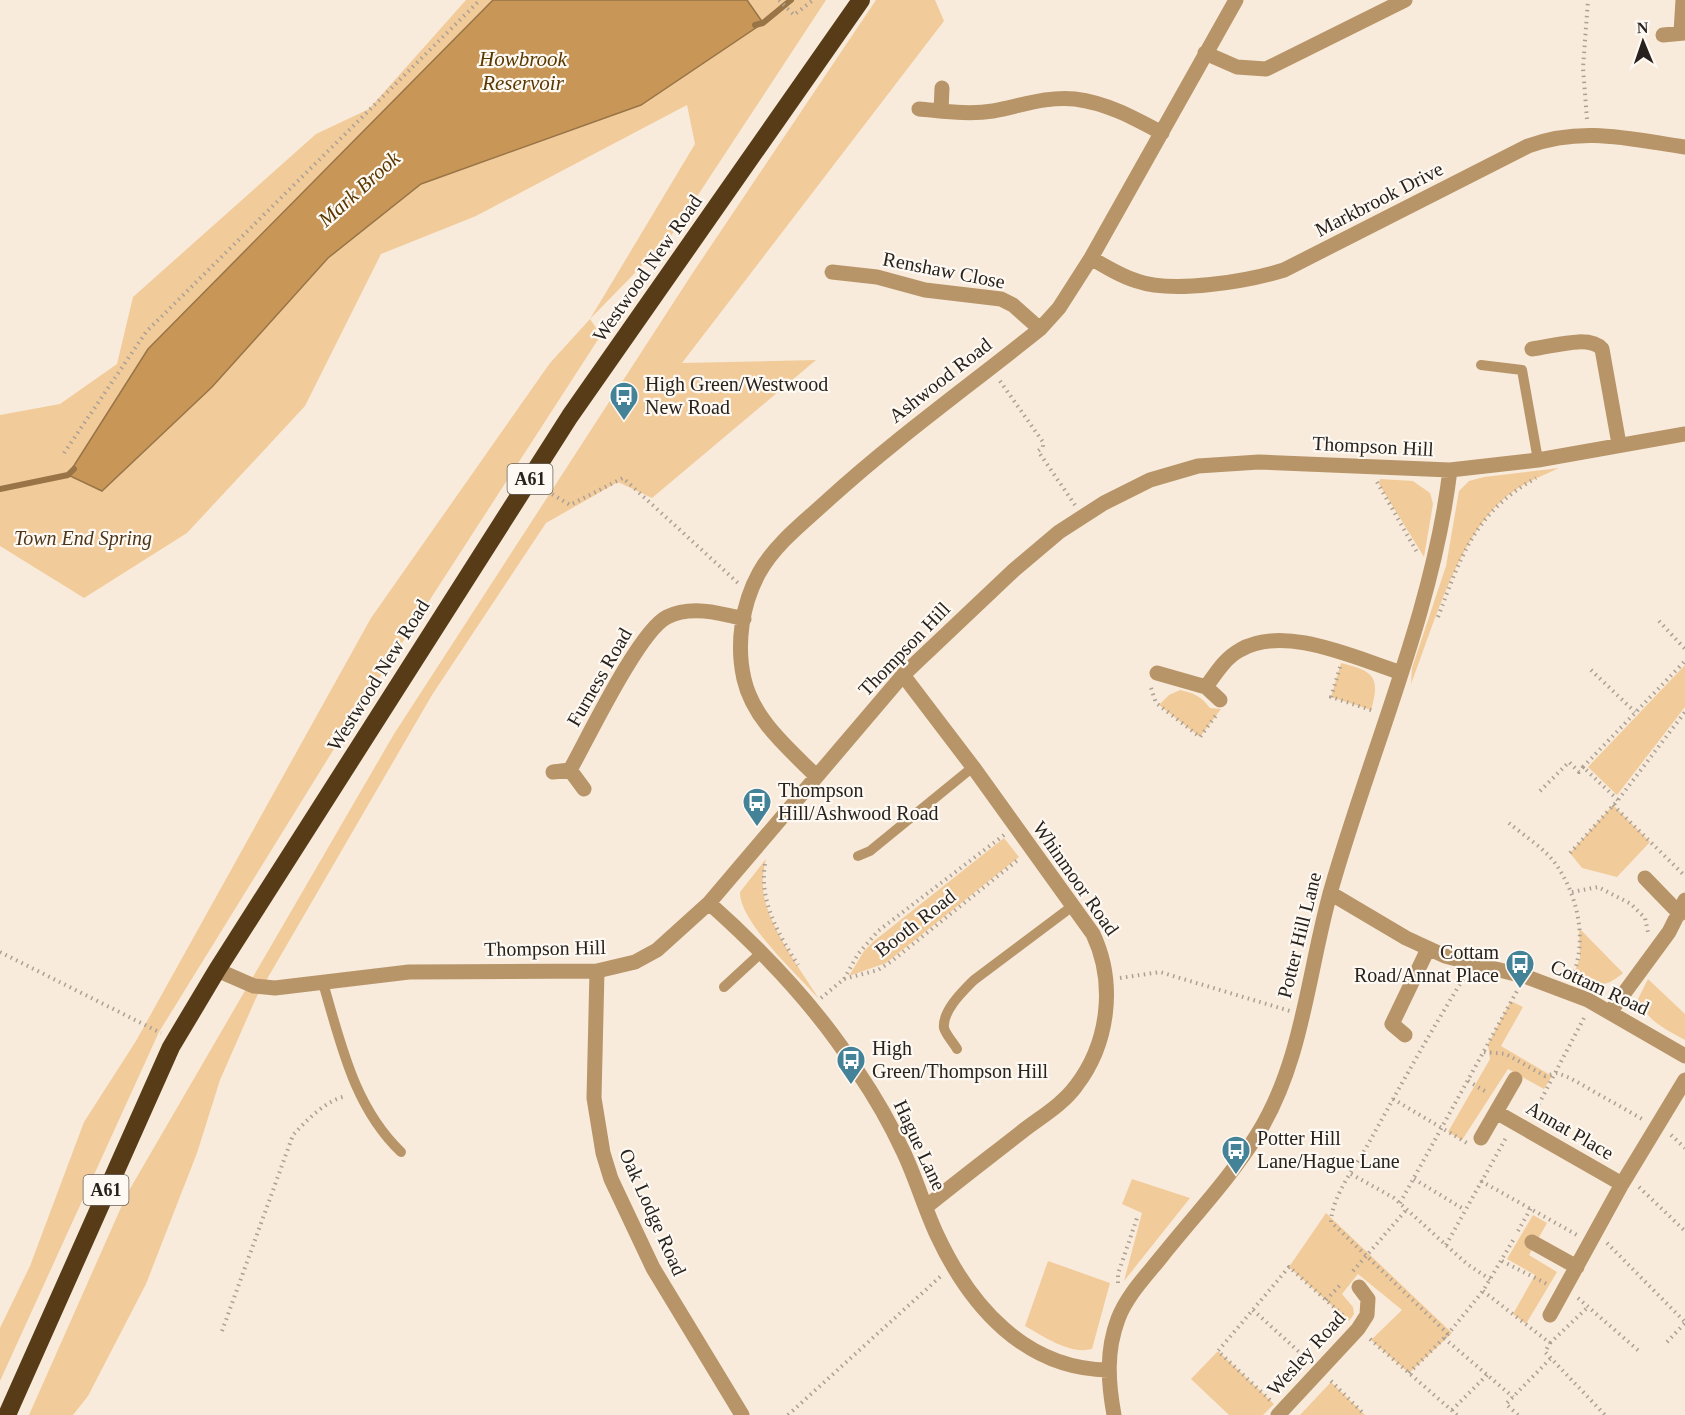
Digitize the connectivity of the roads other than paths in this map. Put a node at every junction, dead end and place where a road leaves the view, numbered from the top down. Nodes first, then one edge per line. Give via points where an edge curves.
1 (861, 0) edge
2 (1236, 0) edge
3 (1406, 0) edge
4 (1683, 0) edge
5 (1683, 33) edge
6 (1663, 35) dead end
7 (1205, 53) junction
8 (942, 88) dead end
9 (919, 110) dead end
10 (941, 111) junction
11 (1162, 133) junction
12 (1685, 147) edge
13 (1092, 258) junction
14 (832, 272) dead end
15 (1040, 328) junction
16 (1532, 349) dead end
17 (1481, 365) dead end
18 (1685, 434) edge
19 (1619, 444) junction
20 (1538, 460) junction
21 (1450, 470) junction
22 (744, 619) junction
23 (1399, 672) junction
24 (1157, 673) road end
25 (903, 675) junction
26 (1206, 687) junction
27 (1220, 700) road end
28 (973, 767) junction
29 (570, 770) junction
30 (553, 772) dead end
31 (816, 776) junction
32 (584, 789) dead end
33 (858, 856) dead end
34 (1646, 878) dead end
35 (1330, 893) junction
36 (709, 903) junction
37 (1074, 905) junction
38 (1682, 907) edge
39 (1428, 949) junction
40 (762, 952) junction
41 (217, 970) junction
42 (597, 971) junction
43 (323, 983) junction
44 (724, 987) dead end
45 (1611, 1011) junction
46 (1405, 1035) dead end
47 (957, 1048) dead end
48 (1685, 1056) edge
49 (1515, 1079) dead end
50 (1685, 1080) edge
51 (1500, 1106) junction
52 (1476, 1141) road end
53 (401, 1152) dead end
54 (1625, 1180) junction
55 (926, 1207) junction
56 (1532, 1242) dead end
57 (1577, 1267) junction
58 (1359, 1287) dead end
59 (1550, 1315) dead end
60 (1108, 1370) junction
61 (1280, 1413) edge
62 (7, 1415) edge
63 (742, 1415) edge
64 (1114, 1415) edge

1 - 41 highway, Westwood New Road / A61 via 570,416
2 - 7 street, Ashwood Road
3 - 7 street via 1266,69 1237,67
4 - 5 street
5 - 6 street
7 - 11 street, Ashwood Road
8 - 10 street
9 - 10 street
10 - 11 street via 969,113 1074,99 1132,116
11 - 13 street, Ashwood Road
12 - 13 street, Markbrook Drive via 1585,134 1556,136 1528,146 1304,261 1244,281 1139,282
13 - 15 street, Ashwood Road via 1059,308
14 - 15 street, Renshaw Close via 1001,299
15 - 22 street, Ashwood Road via 871,461 793,531 760,572
16 - 19 street via 1587,342 1602,349
17 - 20 lane via 1522,370
18 - 19 street, Thompson Hill
19 - 20 street, Thompson Hill
20 - 21 street, Thompson Hill
21 - 23 street, Potter Hill Lane via 1430,575
21 - 25 street, Thompson Hill via 1259,462 1198,466 1150,480 1083,516 1014,570
22 - 29 street, Furness Road via 691,611 668,616 658,623 636,652
22 - 31 street, Ashwood Road via 741,656 752,701 782,742
23 - 26 street via 1290,640 1240,649
23 - 35 street, Potter Hill Lane
24 - 26 street
25 - 28 street, Whinmoor Road
25 - 31 street, Thompson Hill
26 - 27 street
28 - 33 lane via 870,851
28 - 37 street, Whinmoor Road
29 - 30 street
29 - 32 street
31 - 36 street, Thompson Hill
34 - 38 street
35 - 39 street, Cottam Road
35 - 60 street, Potter Hill Lane via 1283,1084 1258,1133 1131,1296 1114,1332
36 - 40 street, Hague Lane
36 - 42 street, Thompson Hill via 657,950 635,962
37 - 47 lane via 962,993 944,1020 945,1030
37 - 55 street, Whinmoor Road via 1104,956 1106,1008 1095,1054 1075,1088
38 - 45 street
39 - 45 street, Cottam Road via 1525,976
39 - 46 street via 1392,1024
40 - 44 lane
40 - 55 street, Hague Lane via 815,1003 879,1105 904,1151
41 - 43 street, Thompson Hill via 254,986
41 - 62 highway, Westwood New Road / A61 via 175,1040
42 - 43 street, Thompson Hill via 409,972
42 - 63 street, Oak Lodge Road via 594,1098 608,1170 653,1268
43 - 53 lane via 359,1093 384,1136
45 - 48 street, Cottam Road
49 - 51 street, Annat Place
50 - 54 street, Annat Place
51 - 52 street, Annat Place
51 - 54 street, Annat Place via 1520,1126
54 - 57 street, Annat Place
55 - 60 street, Hague Lane via 953,1266 996,1321 1033,1351 1058,1363 1082,1370
56 - 57 street
57 - 59 street, Annat Place
58 - 61 street, Wesley Road via 1368,1299 1368,1308 1358,1329
60 - 64 street, Potter Hill Lane

